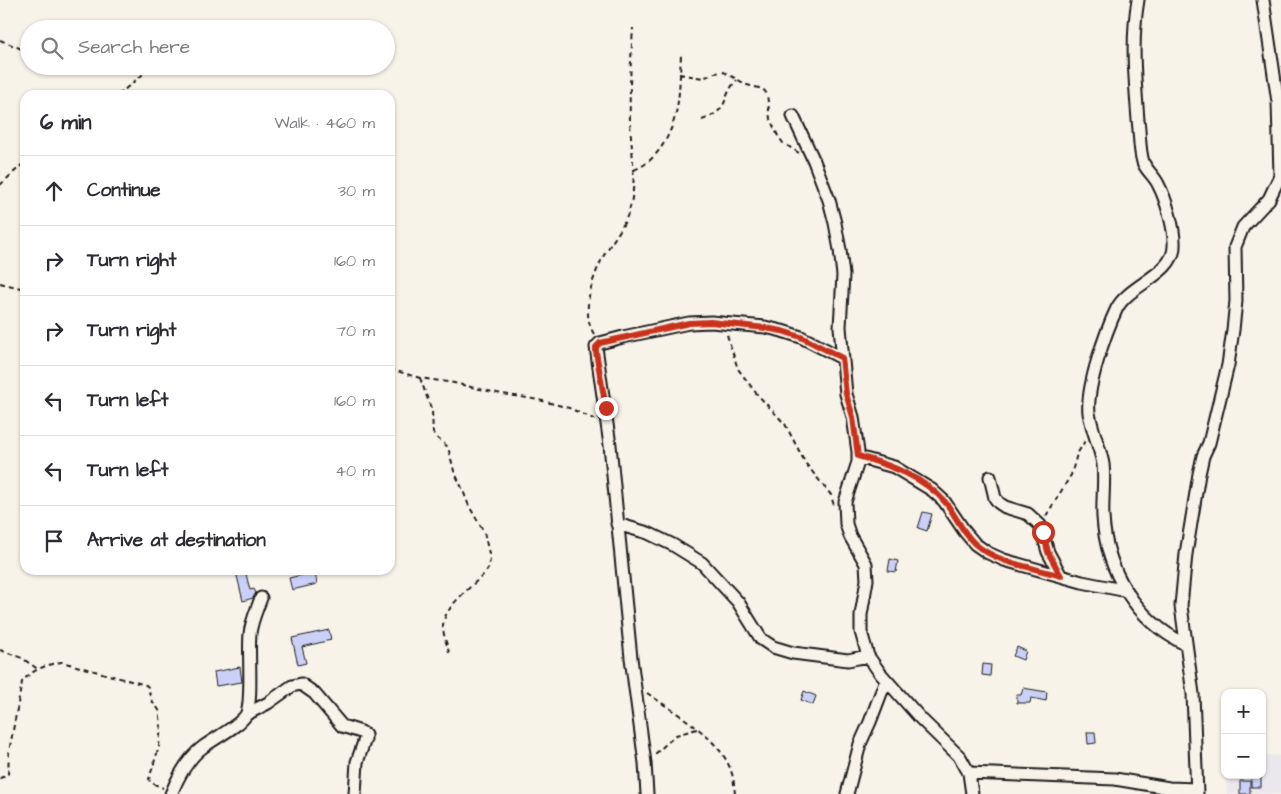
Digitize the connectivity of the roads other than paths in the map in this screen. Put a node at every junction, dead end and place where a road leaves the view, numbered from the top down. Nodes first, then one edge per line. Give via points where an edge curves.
1 (1138, 0) edge
2 (1263, 0) edge
3 (1271, 58) junction
4 (1281, 72) edge
5 (793, 116) dead end
6 (842, 358) junction
7 (858, 456) junction
8 (990, 477) dead end
9 (617, 524) junction
10 (1061, 576) junction
11 (1127, 591) junction
12 (261, 598) dead end
13 (1185, 644) junction
14 (868, 656) junction
15 (886, 680) junction
16 (247, 714) junction
17 (969, 773) junction
18 (1197, 792) edge
19 (172, 793) edge
20 (355, 794) edge
21 (647, 794) edge
22 (847, 794) edge
23 (972, 794) edge

1 - 11 street via 1134,18 1134,74 1140,145 1143,162 1162,194 1174,246 1172,258 1166,265 1118,306 1094,375 1089,411 1103,464 1103,518 1107,542 1117,577
2 - 3 street
3 - 4 street
3 - 13 street via 1278,102 1280,176 1270,199 1243,227 1235,247 1236,301 1228,365 1199,474 1186,554 1181,606
5 - 6 street via 815,163 833,215 843,274
6 - 7 street
6 - 9 street via 782,331 723,323 689,323 600,343 596,352 608,426
7 - 10 street via 894,467 932,490 964,532 988,553
7 - 14 street via 845,502 846,524 866,564 861,632
8 - 10 street via 999,503 1028,514 1040,525 1048,552
9 - 14 street via 648,532 702,563 738,602 761,639 773,647 848,660
9 - 21 street
10 - 11 street
11 - 13 street via 1138,608 1156,625
12 - 16 street via 250,634
13 - 18 street via 1193,694
14 - 15 street
15 - 17 street via 960,757
15 - 22 street via 860,744
16 - 19 street via 194,756
16 - 20 street via 295,685 301,684 310,689 342,726 365,734 357,762
17 - 18 street via 1115,779
17 - 23 street

